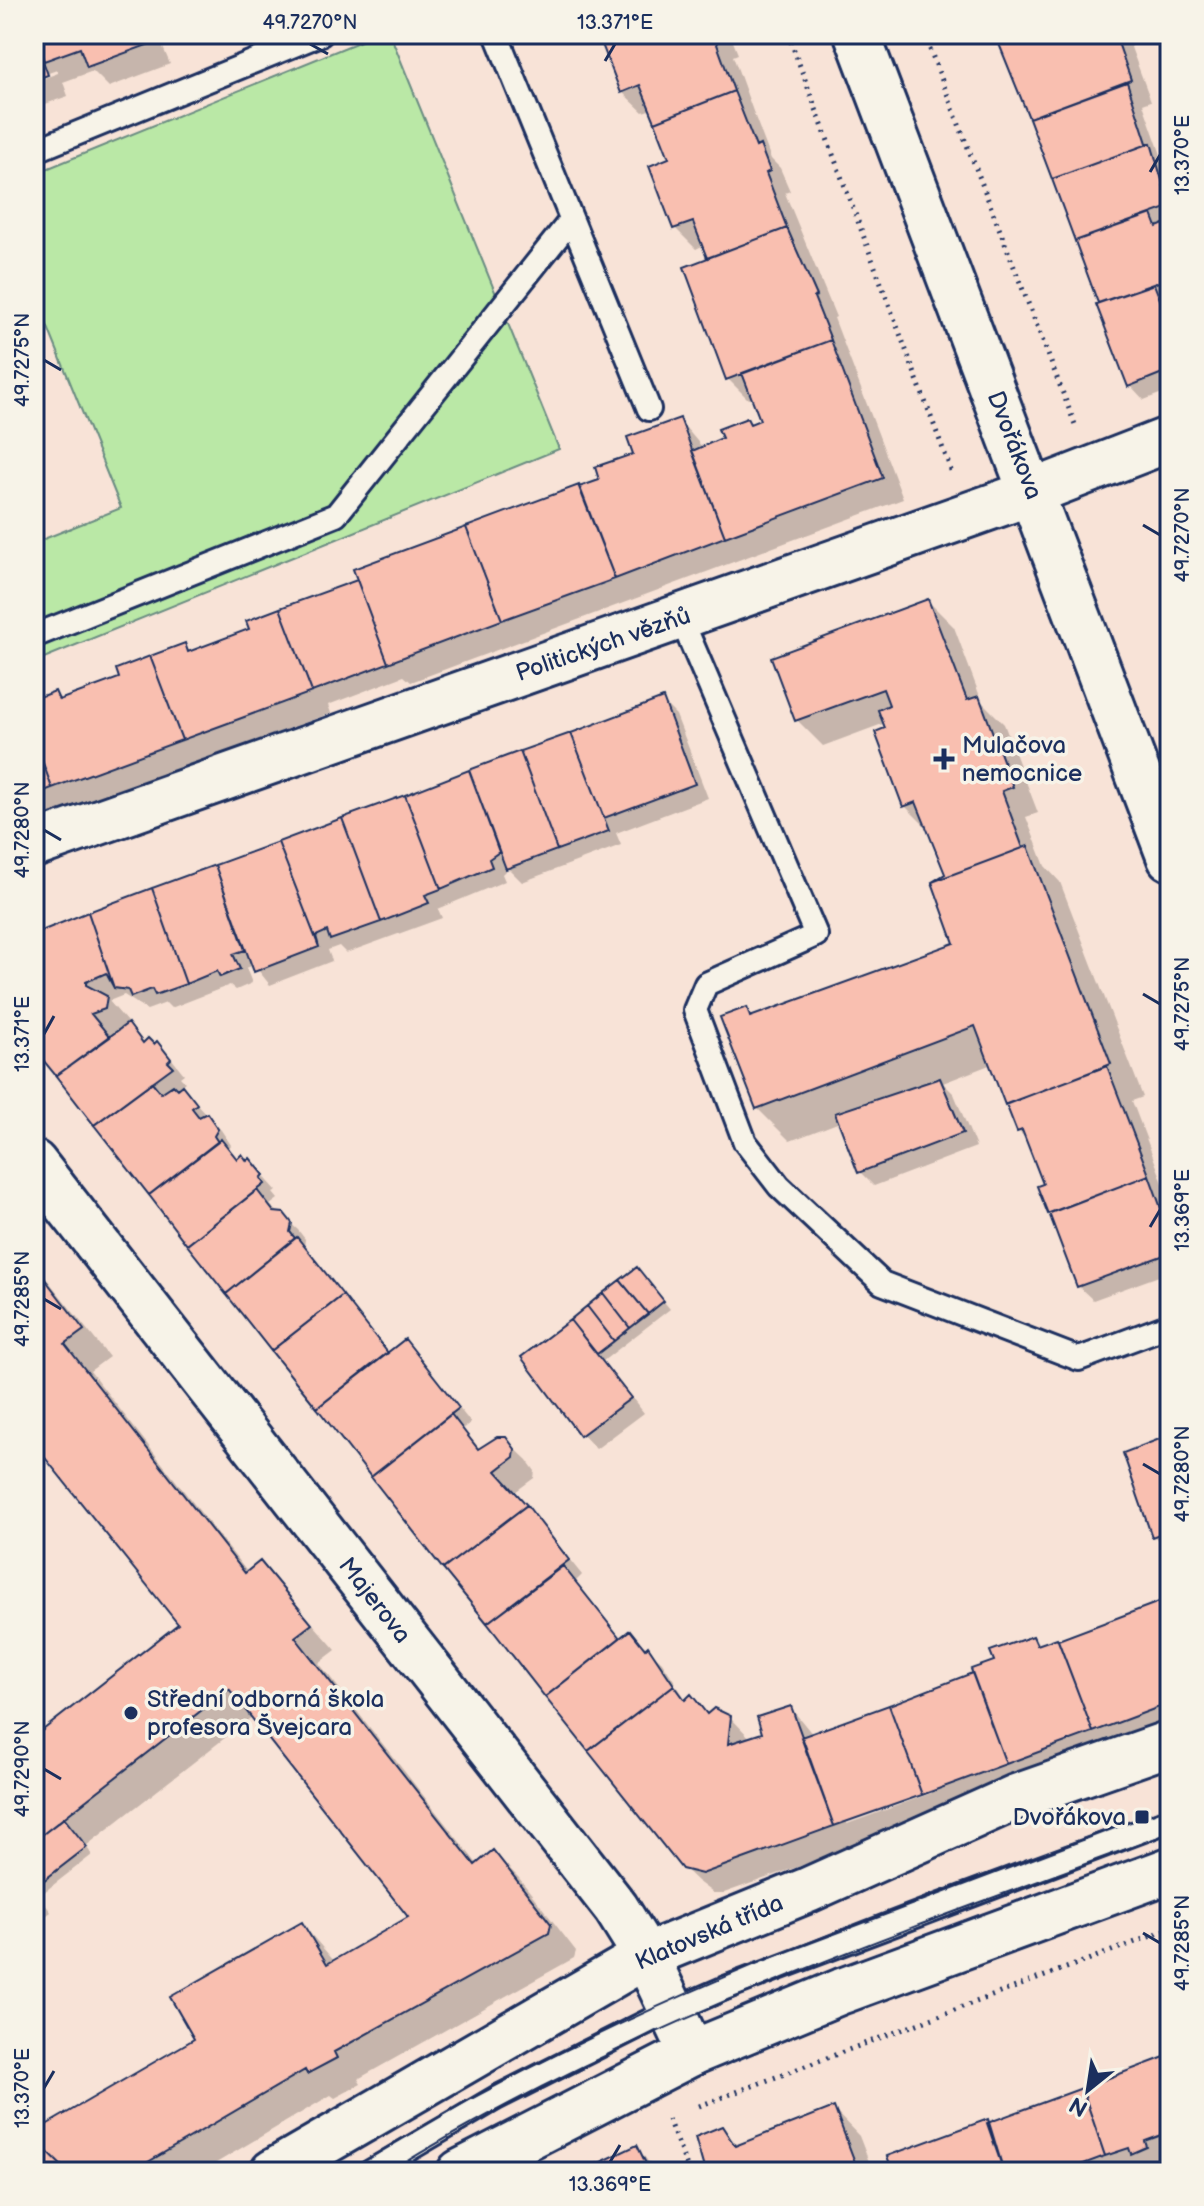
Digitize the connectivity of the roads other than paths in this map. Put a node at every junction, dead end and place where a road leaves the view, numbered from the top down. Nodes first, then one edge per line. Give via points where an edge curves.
1 (321, 34) edge
2 (496, 34) edge
3 (857, 34) edge
4 (34, 151) edge
5 (571, 220) junction
6 (649, 409) dead end
7 (1170, 439) edge
8 (1033, 492) junction
9 (680, 616) junction
10 (34, 636) edge
11 (34, 845) edge
12 (1170, 858) edge
13 (34, 1163) edge
14 (1170, 1325) edge
15 (1170, 1743) edge
16 (1170, 1820) edge
17 (1170, 1870) edge
18 (646, 1956) junction
19 (670, 2012) junction
20 (692, 2053) junction
21 (273, 2172) edge
22 (370, 2172) edge
23 (460, 2172) edge

1 - 4 lane
2 - 5 lane
3 - 8 street, Dvořákova
5 - 6 lane
5 - 10 lane via 336,515
7 - 8 street, Politických vězňů
8 - 9 street, Politických vězňů
8 - 12 street, Dvořákova
9 - 11 street, Politických vězňů
9 - 14 lane via 816,935 706,984 695,1010 745,1142 779,1186 882,1283 1079,1359
13 - 18 street, Majerova via 616,1908
15 - 18 street, Klatovská třída via 1016,1797
16 - 19 lane
17 - 20 street via 842,1991
18 - 19 street, Majerova
18 - 21 street, Klatovská třída
19 - 20 street, Majerova
19 - 22 lane via 496,2098
20 - 23 street

